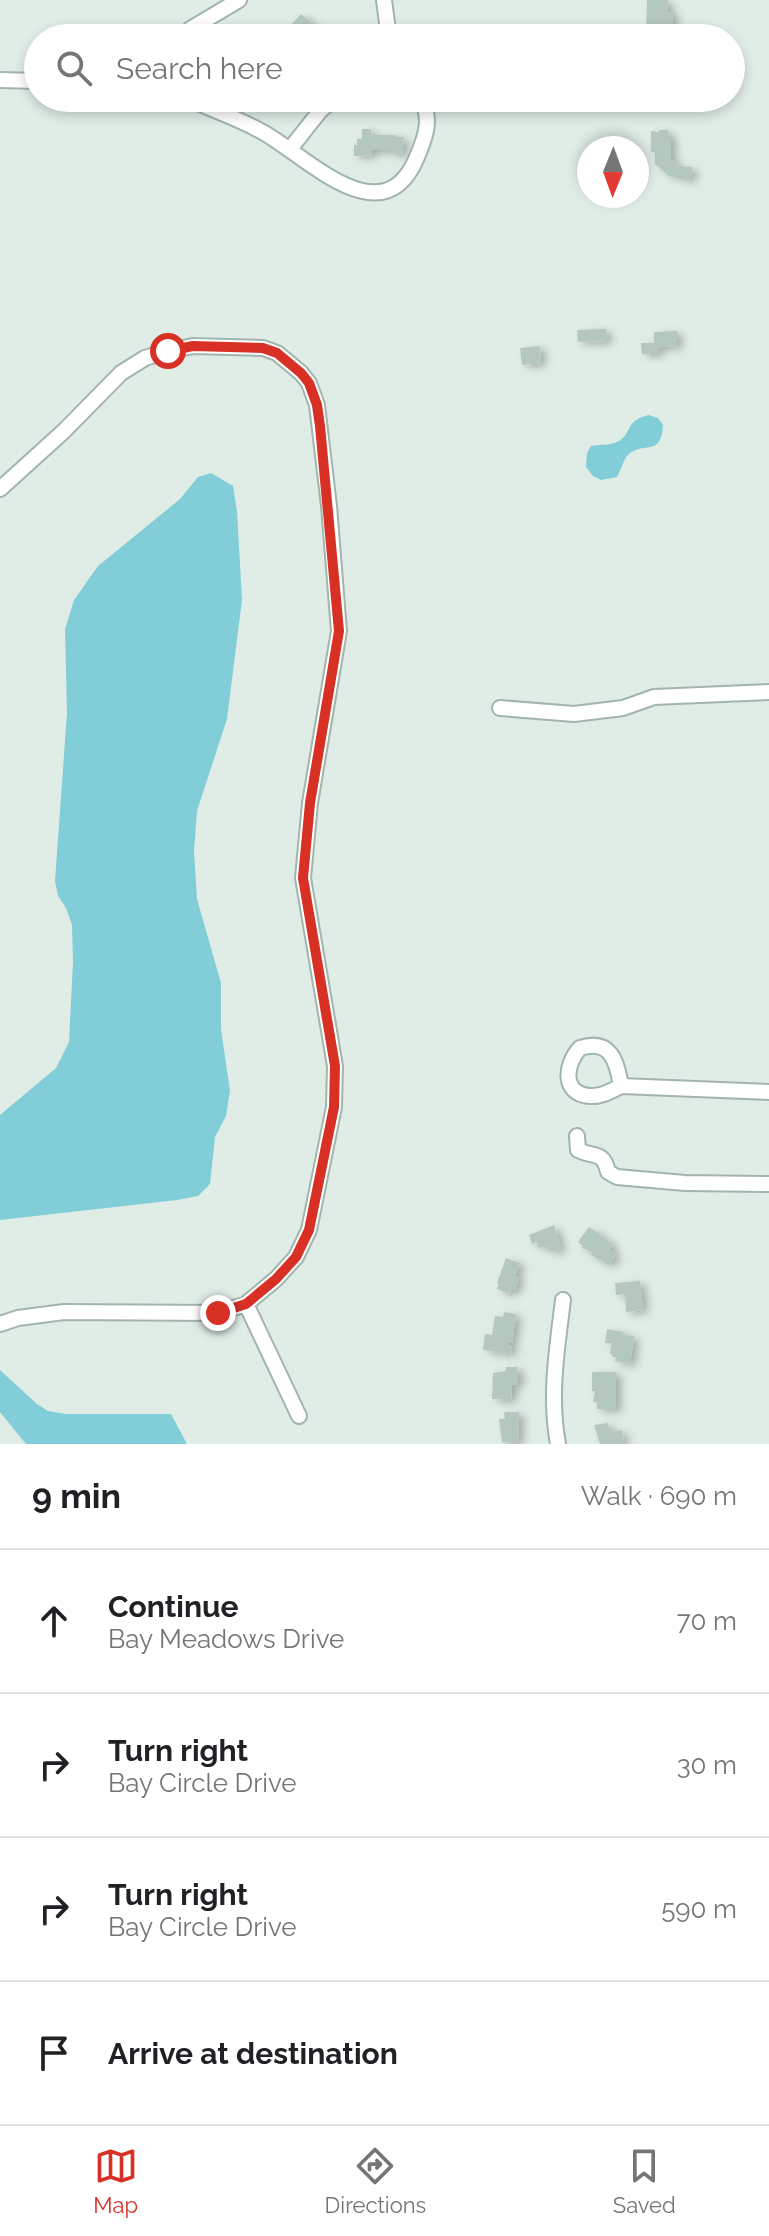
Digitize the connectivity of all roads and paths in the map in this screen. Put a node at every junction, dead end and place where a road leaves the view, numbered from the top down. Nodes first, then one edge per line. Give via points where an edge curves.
1 (239, 0) edge
2 (384, 0) edge
3 (199, 24) edge
4 (387, 24) edge
5 (0, 80) edge
6 (24, 81) edge
7 (218, 112) edge
8 (319, 112) edge
9 (427, 112) edge
10 (290, 149) junction
11 (0, 489) edge
12 (769, 692) edge
13 (500, 708) dead end
14 (621, 1086) dead end
15 (769, 1092) edge
16 (577, 1136) dead end
17 (769, 1184) edge
18 (563, 1300) dead end
19 (246, 1304) junction
20 (0, 1324) edge
21 (299, 1416) dead end
22 (558, 1444) edge

1 - 3 street
2 - 4 street
5 - 6 street
7 - 10 street
8 - 10 street
9 - 10 street via 422,146 408,175 387,192 354,188
11 - 19 street via 121,373 168,351 193,346 277,353 309,383 317,405 339,631 303,878 335,1066 334,1107 309,1230 296,1257
12 - 13 street via 654,697 623,708 574,714
14 - 15 street
16 - 17 street via 578,1150 600,1156 617,1177
18 - 22 street via 553,1395
19 - 20 street via 218,1313 64,1312
19 - 21 street

